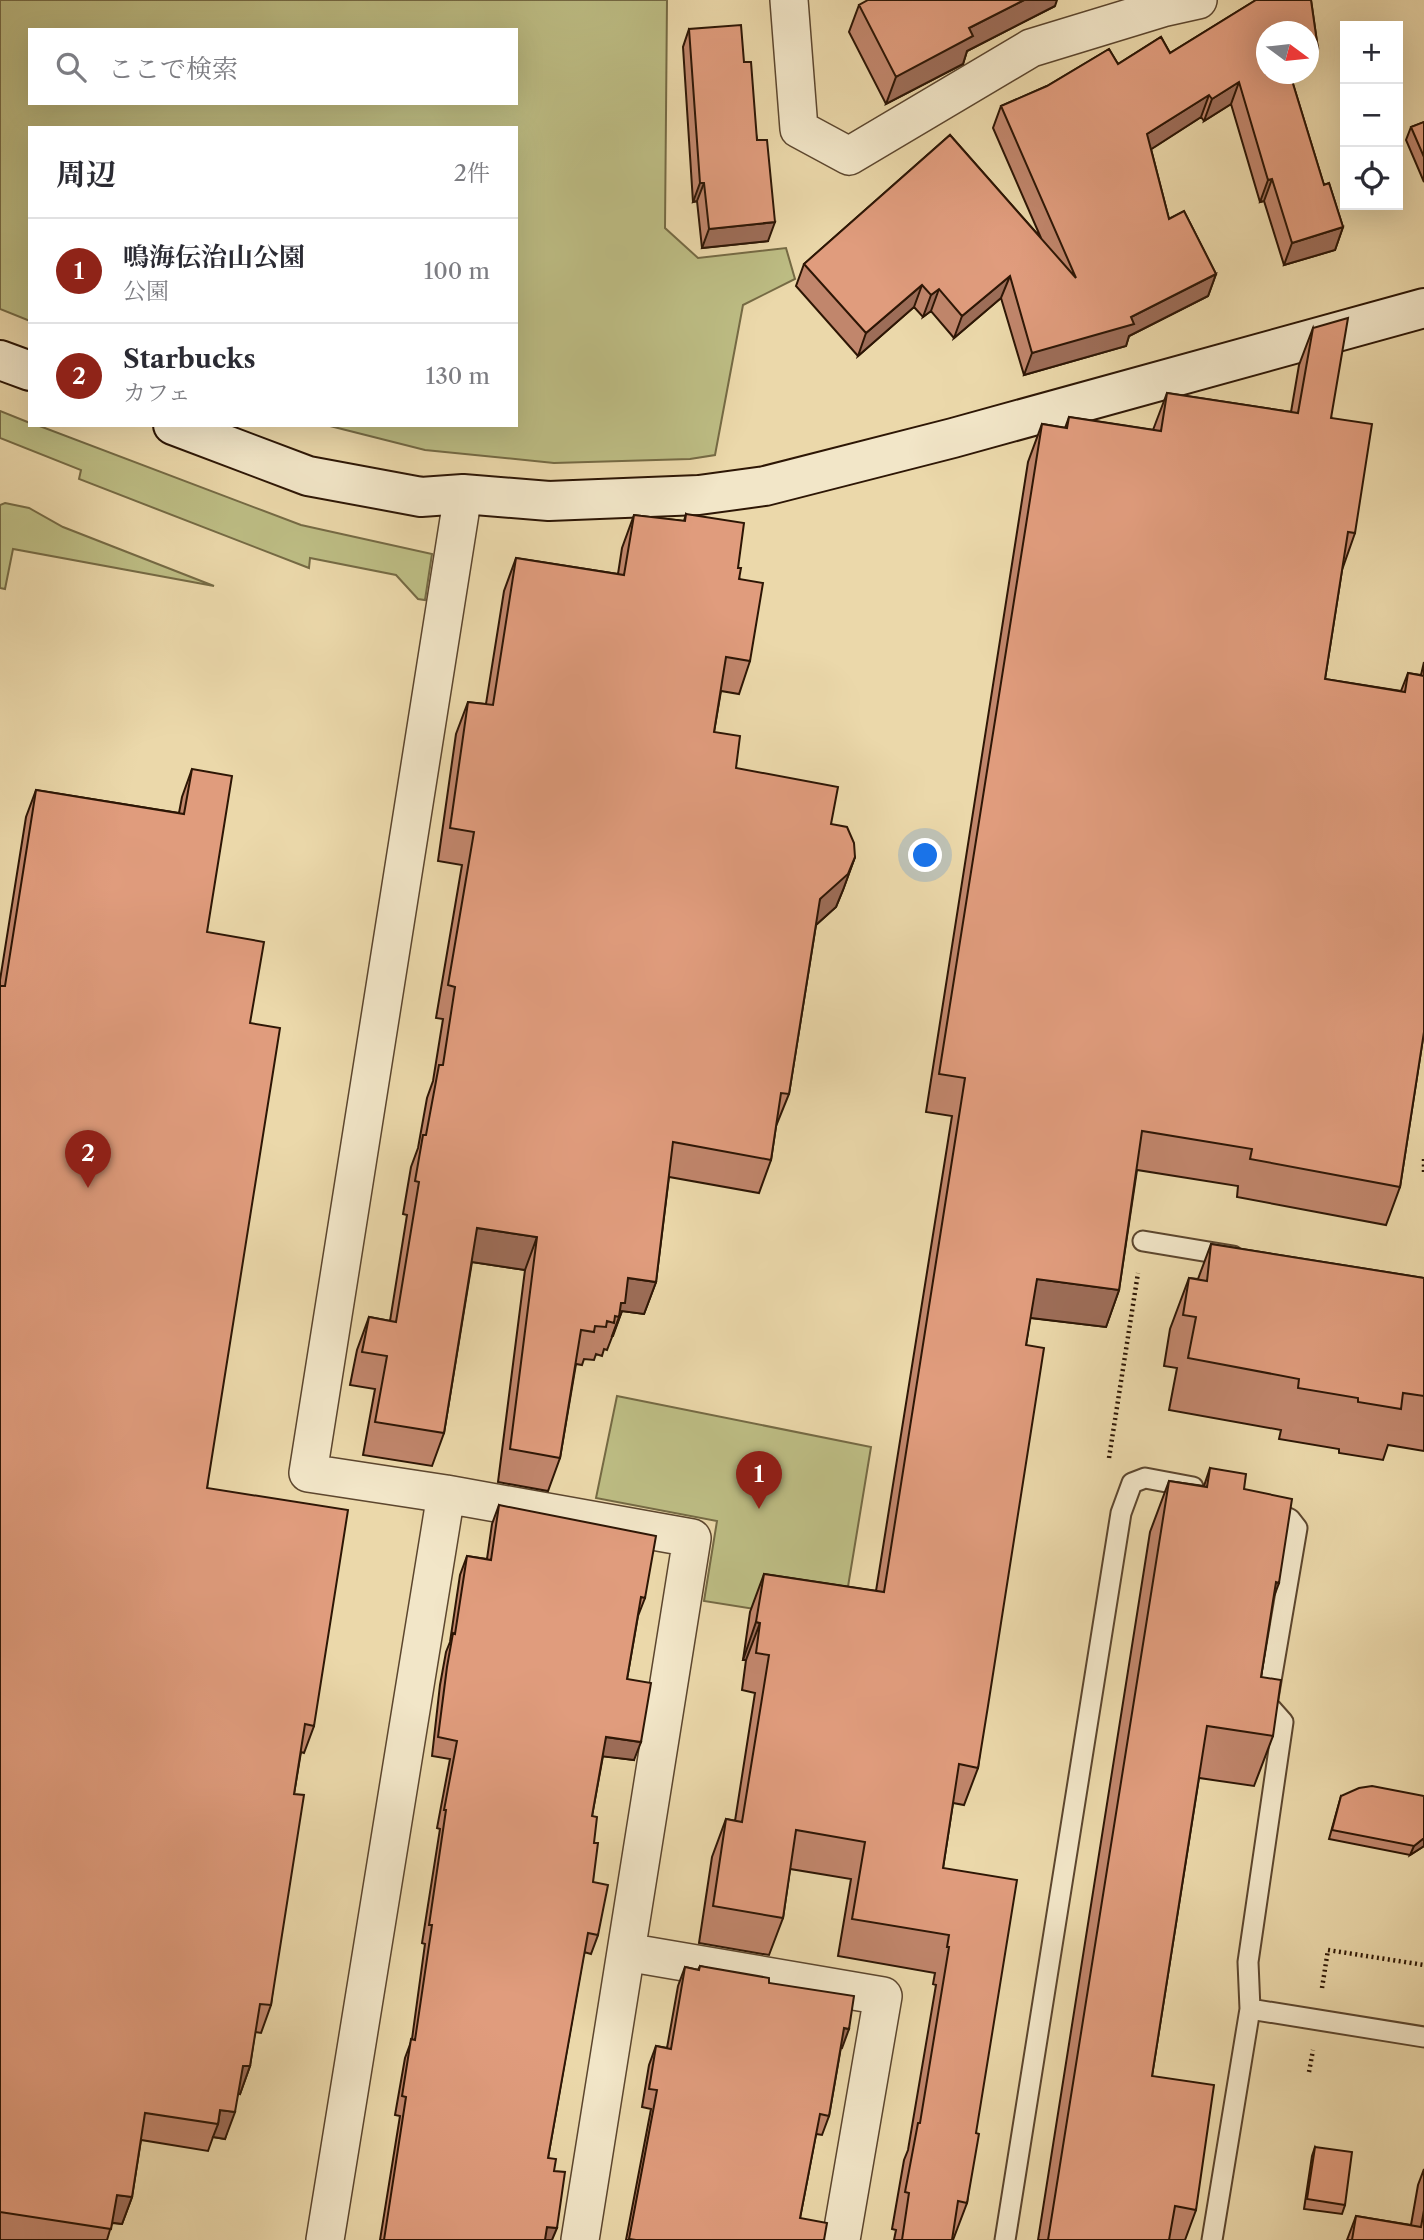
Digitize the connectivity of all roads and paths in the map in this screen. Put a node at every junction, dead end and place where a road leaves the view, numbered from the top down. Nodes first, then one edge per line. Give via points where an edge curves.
1 (789, 0) edge
2 (1198, 0) edge
3 (1424, 308) edge
4 (0, 360) edge
5 (28, 370) edge
6 (178, 427) edge
7 (463, 494) junction
8 (1424, 1159) edge
9 (1424, 1174) edge
10 (1143, 1241) joint
11 (1250, 1259) edge
12 (1108, 1465) dead end
13 (1212, 1491) edge
14 (446, 1494) junction
15 (1249, 1498) edge
16 (626, 1952) junction
17 (1424, 1965) edge
18 (1320, 2000) dead end
19 (1250, 2008) junction
20 (1424, 2037) edge
21 (325, 2240) edge
22 (580, 2240) edge
23 (841, 2240) edge
24 (1005, 2240) edge
25 (1212, 2240) edge

1 - 2 street via 799,129 849,156 1031,48
3 - 7 street via 765,486 699,495 549,501
4 - 5 street
6 - 7 street via 309,476 421,497
7 - 14 street via 308,1473
8 - 9 path
10 - 11 lane
10 - 12 path
13 - 24 lane via 1145,1478 1132,1483 1121,1513
14 - 16 street via 692,1538
14 - 21 street
15 - 19 lane via 1290,1519 1297,1528 1267,1704 1283,1722 1248,1962
16 - 22 street
16 - 23 street via 883,1996
17 - 18 path via 1328,1950
19 - 20 lane
19 - 25 lane

